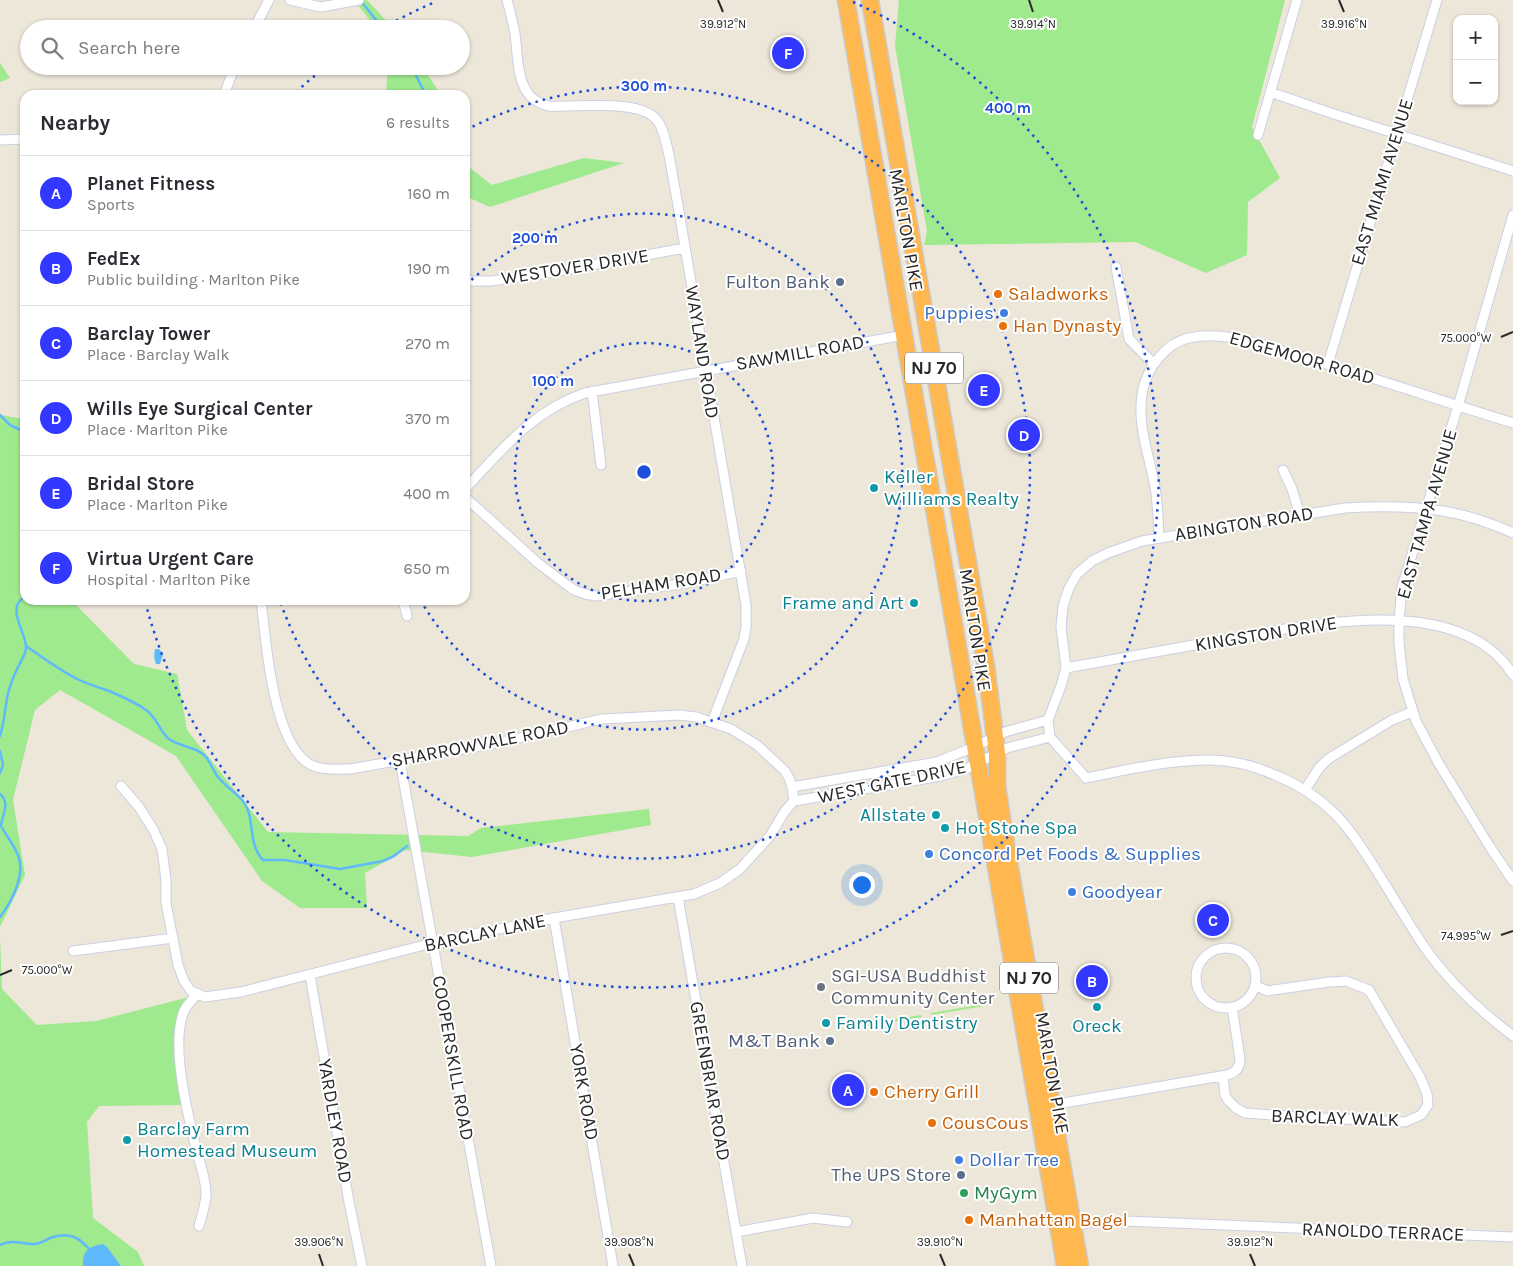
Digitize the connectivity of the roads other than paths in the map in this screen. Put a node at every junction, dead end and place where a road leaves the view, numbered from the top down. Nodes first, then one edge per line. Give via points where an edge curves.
1 (269, 0) edge
2 (290, 0) edge
3 (358, 0) edge
4 (507, 0) edge
5 (846, 0) edge
6 (870, 0) edge
7 (1297, 0) edge
8 (1437, 0) edge
9 (259, 20) edge
10 (232, 75) edge
11 (226, 90) edge
12 (1270, 92) junction
13 (1396, 134) junction
14 (1258, 135) dead end
15 (20, 139) edge
16 (0, 140) edge
17 (1513, 171) edge
18 (1513, 215) edge
19 (685, 248) junction
20 (1116, 267) dead end
21 (470, 281) edge
22 (904, 335) junction
23 (1154, 364) junction
24 (1328, 364) junction
25 (705, 370) junction
26 (592, 391) junction
27 (1458, 406) junction
28 (1513, 423) edge
29 (601, 465) dead end
30 (1283, 470) dead end
31 (470, 485) edge
32 (470, 502) edge
33 (1426, 509) junction
34 (1300, 515) junction
35 (1513, 533) edge
36 (1159, 538) junction
37 (741, 570) junction
38 (262, 605) edge
39 (404, 605) edge
40 (407, 616) dead end
41 (1398, 621) junction
42 (1066, 668) junction
43 (1513, 675) edge
44 (1412, 712) junction
45 (712, 722) junction
46 (1049, 728) junction
47 (986, 750) junction
48 (400, 761) junction
49 (121, 786) dead end
50 (1305, 790) junction
51 (793, 794) junction
52 (1513, 881) edge
53 (678, 897) junction
54 (554, 918) junction
55 (173, 938) junction
56 (432, 943) junction
57 (73, 951) dead end
58 (310, 975) junction
59 (1255, 985) junction
60 (197, 994) junction
61 (1232, 1007) junction
62 (1513, 1036) edge
63 (1223, 1076) junction
64 (1052, 1105) junction
65 (847, 1222) dead end
66 (199, 1226) dead end
67 (1073, 1227) junction
68 (736, 1232) junction
69 (1513, 1237) edge
70 (1067, 1262) edge
71 (362, 1266) edge
72 (491, 1266) edge
73 (613, 1266) edge
74 (742, 1266) edge
75 (1080, 1266) edge

1 - 9 street
2 - 3 street via 321,7
4 - 19 street, WAYLAND ROAD via 518,66 530,97 548,106 626,106 641,109 659,121
5 - 22 highway, MARLTON PIKE / NJ 70
6 - 47 highway, MARLTON PIKE / NJ 70 via 986,666
7 - 12 street
8 - 13 street, EAST MIAMI AVENUE
10 - 11 street
12 - 13 street
12 - 14 street
13 - 17 street
13 - 24 street, EAST MIAMI AVENUE
15 - 16 street
18 - 27 street, EAST TAMPA AVENUE
19 - 21 street, WESTOVER DRIVE via 537,275
19 - 25 street, WAYLAND ROAD
20 - 23 street via 1129,339
22 - 25 street, SAWMILL ROAD
22 - 47 highway, MARLTON PIKE / NJ 70
23 - 24 street, EDGEMOOR ROAD via 1174,345 1187,338 1220,335
23 - 36 street, EDGEMOOR ROAD via 1143,387 1140,407 1155,484
24 - 27 street, EDGEMOOR ROAD
25 - 26 street, SAWMILL ROAD
25 - 37 street, WAYLAND ROAD
26 - 29 street
26 - 31 street, SAWMILL ROAD via 568,398 538,417 519,432
27 - 28 street, EDGEMOOR ROAD
27 - 33 street, EAST TAMPA AVENUE
30 - 34 street
32 - 37 street, PELHAM ROAD via 538,563 574,590 585,594 597,596 678,585
33 - 34 street, ABINGTON ROAD via 1370,506
33 - 35 street, ABINGTON ROAD via 1444,511
33 - 41 street, EAST TAMPA AVENUE via 1402,587
34 - 36 street, ABINGTON ROAD
36 - 42 street, ABINGTON ROAD via 1108,553 1077,574 1063,606 1061,628
37 - 45 street, WAYLAND ROAD via 746,605 744,639
38 - 48 street, SHARROWVALE ROAD via 272,684 280,717 305,761 325,769 350,769
39 - 40 street
41 - 42 street, KINGSTON DRIVE via 1315,624
41 - 43 street, KINGSTON DRIVE via 1463,633 1495,652
41 - 44 street, EAST TAMPA AVENUE via 1403,679
42 - 46 street
44 - 50 street via 1392,720 1328,758
44 - 52 street, EAST TAMPA AVENUE via 1435,758
45 - 48 street, SHARROWVALE ROAD via 680,715 602,718 498,743
45 - 51 street, SHARROWVALE ROAD via 768,754 790,778
46 - 47 street via 1008,748
46 - 47 street via 1004,732
46 - 50 street via 1086,778 1165,763 1211,760 1253,767
47 - 51 street, WEST GATE DRIVE
47 - 51 street, WEST GATE DRIVE via 966,769 941,776
47 - 64 highway, MARLTON PIKE / NJ 70 via 997,786
47 - 70 highway, MARLTON PIKE / NJ 70
48 - 56 street, COOPERSKILL ROAD
49 - 55 street via 139,807 162,849 166,904
50 - 62 street via 1344,824 1453,983
51 - 53 street, BARCLAY LANE via 770,836 740,869 720,883
53 - 54 street, BARCLAY LANE
53 - 68 street, GREENBRIAR ROAD
54 - 56 street, BARCLAY LANE
54 - 73 street, YORK ROAD
55 - 57 street
55 - 60 street via 184,981
56 - 58 street, BARCLAY LANE
56 - 72 street, COOPERSKILL ROAD
58 - 60 street, BARCLAY LANE via 225,995 205,997
58 - 71 street, YARDLEY ROAD
59 - 61 street via 1246,1000
59 - 61 street via 1254,969 1242,953 1223,949 1205,957 1196,974 1198,990 1214,1005
59 - 63 street, BARCLAY WALK via 1267,991 1346,981 1369,990 1420,1077 1428,1105 1421,1115 1405,1122 1245,1113 1228,1100
60 - 66 street via 186,1008 180,1024 179,1058 188,1117 206,1195
61 - 63 street via 1240,1062 1233,1073
63 - 64 street
64 - 67 highway, MARLTON PIKE / NJ 70
65 - 68 street via 813,1218
67 - 69 street, RANOLDO TERRACE via 1091,1222 1126,1221
67 - 75 highway, MARLTON PIKE / NJ 70
68 - 74 street, GREENBRIAR ROAD

